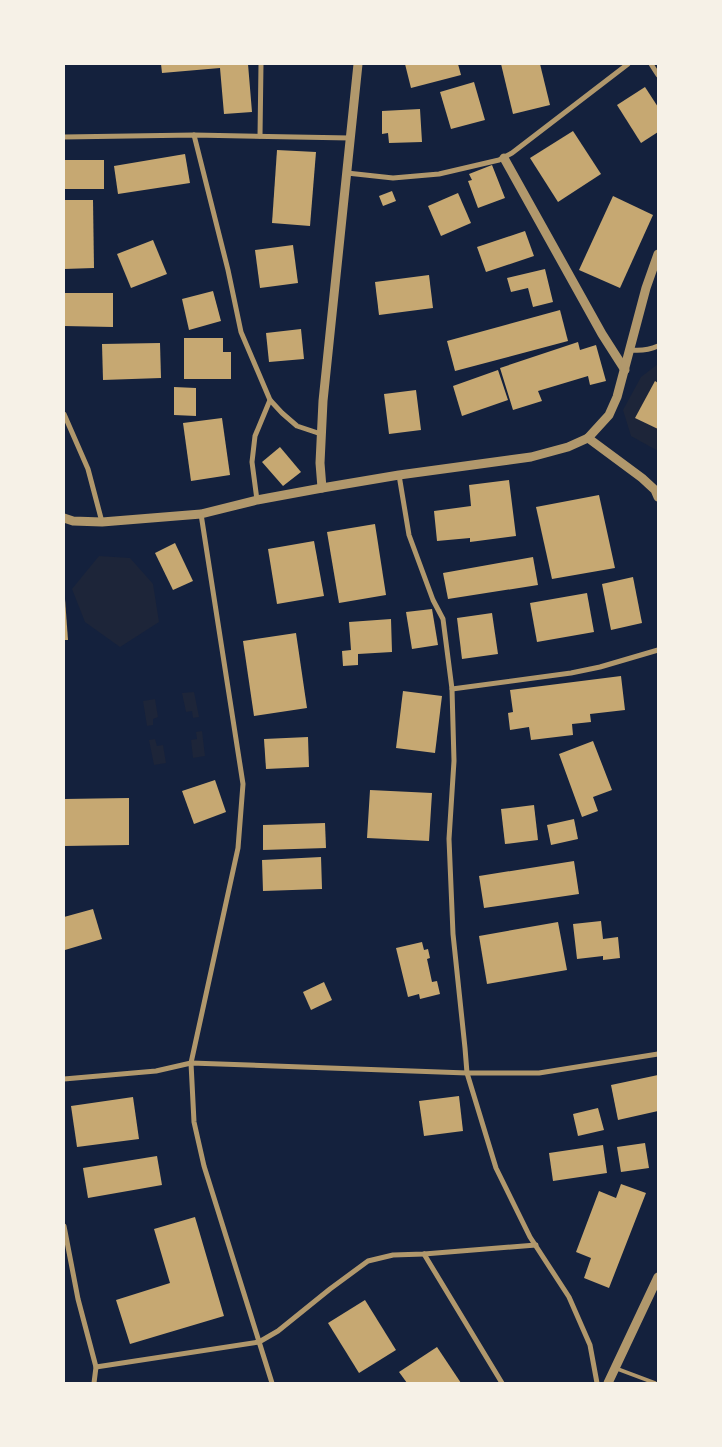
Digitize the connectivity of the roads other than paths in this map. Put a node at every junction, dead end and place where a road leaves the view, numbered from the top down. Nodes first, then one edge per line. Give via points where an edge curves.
1 (261, 64) edge
2 (358, 64) edge
3 (628, 64) edge
4 (651, 64) edge
5 (658, 75) edge
6 (194, 135) junction
7 (260, 136) junction
8 (64, 137) edge
9 (350, 138) junction
10 (504, 158) junction
11 (347, 173) junction
12 (658, 254) edge
13 (658, 346) edge
14 (631, 350) junction
15 (625, 370) junction
16 (270, 400) junction
17 (64, 414) edge
18 (321, 434) junction
19 (588, 438) junction
20 (399, 475) junction
21 (322, 488) junction
22 (658, 496) edge
23 (257, 500) junction
24 (201, 514) junction
25 (67, 521) edge
26 (102, 522) junction
27 (658, 650) edge
28 (452, 689) junction
29 (658, 1054) edge
30 (191, 1063) junction
31 (467, 1073) junction
32 (64, 1080) edge
33 (64, 1226) edge
34 (536, 1245) junction
35 (424, 1254) junction
36 (658, 1277) edge
37 (259, 1342) junction
38 (96, 1367) junction
39 (615, 1368) junction
40 (94, 1383) edge
41 (272, 1383) edge
42 (502, 1383) edge
43 (597, 1383) edge
44 (608, 1383) edge
45 (655, 1383) edge

1 - 7 street
2 - 9 street
3 - 10 street
4 - 5 street
6 - 7 street
6 - 8 street
6 - 16 street via 241,332
7 - 9 street
9 - 11 street
10 - 11 street via 421,176 393,178
10 - 15 street
11 - 18 street
12 - 14 street
13 - 14 street
14 - 15 street
15 - 19 street via 608,415
16 - 18 street via 297,426
16 - 23 street via 255,436 252,462
17 - 26 street via 88,469
18 - 21 street
19 - 20 street via 568,448 531,457
19 - 22 street via 642,478
20 - 21 street
20 - 28 street via 409,535 432,600 443,619
21 - 23 street
23 - 24 street
24 - 26 street
24 - 30 street via 243,784 238,848
25 - 26 street
27 - 28 street via 571,673
28 - 31 street via 454,761 449,839 453,934
29 - 31 street via 539,1073
30 - 31 street
30 - 32 street via 156,1071
30 - 37 street via 194,1122 204,1166
31 - 34 street via 496,1168
33 - 38 street via 78,1299
34 - 35 street
34 - 43 street via 569,1297 590,1345
35 - 37 street via 393,1255 368,1261 278,1331
35 - 42 street
36 - 39 street
37 - 38 street
37 - 41 street
38 - 40 street
39 - 44 street
39 - 45 lane

